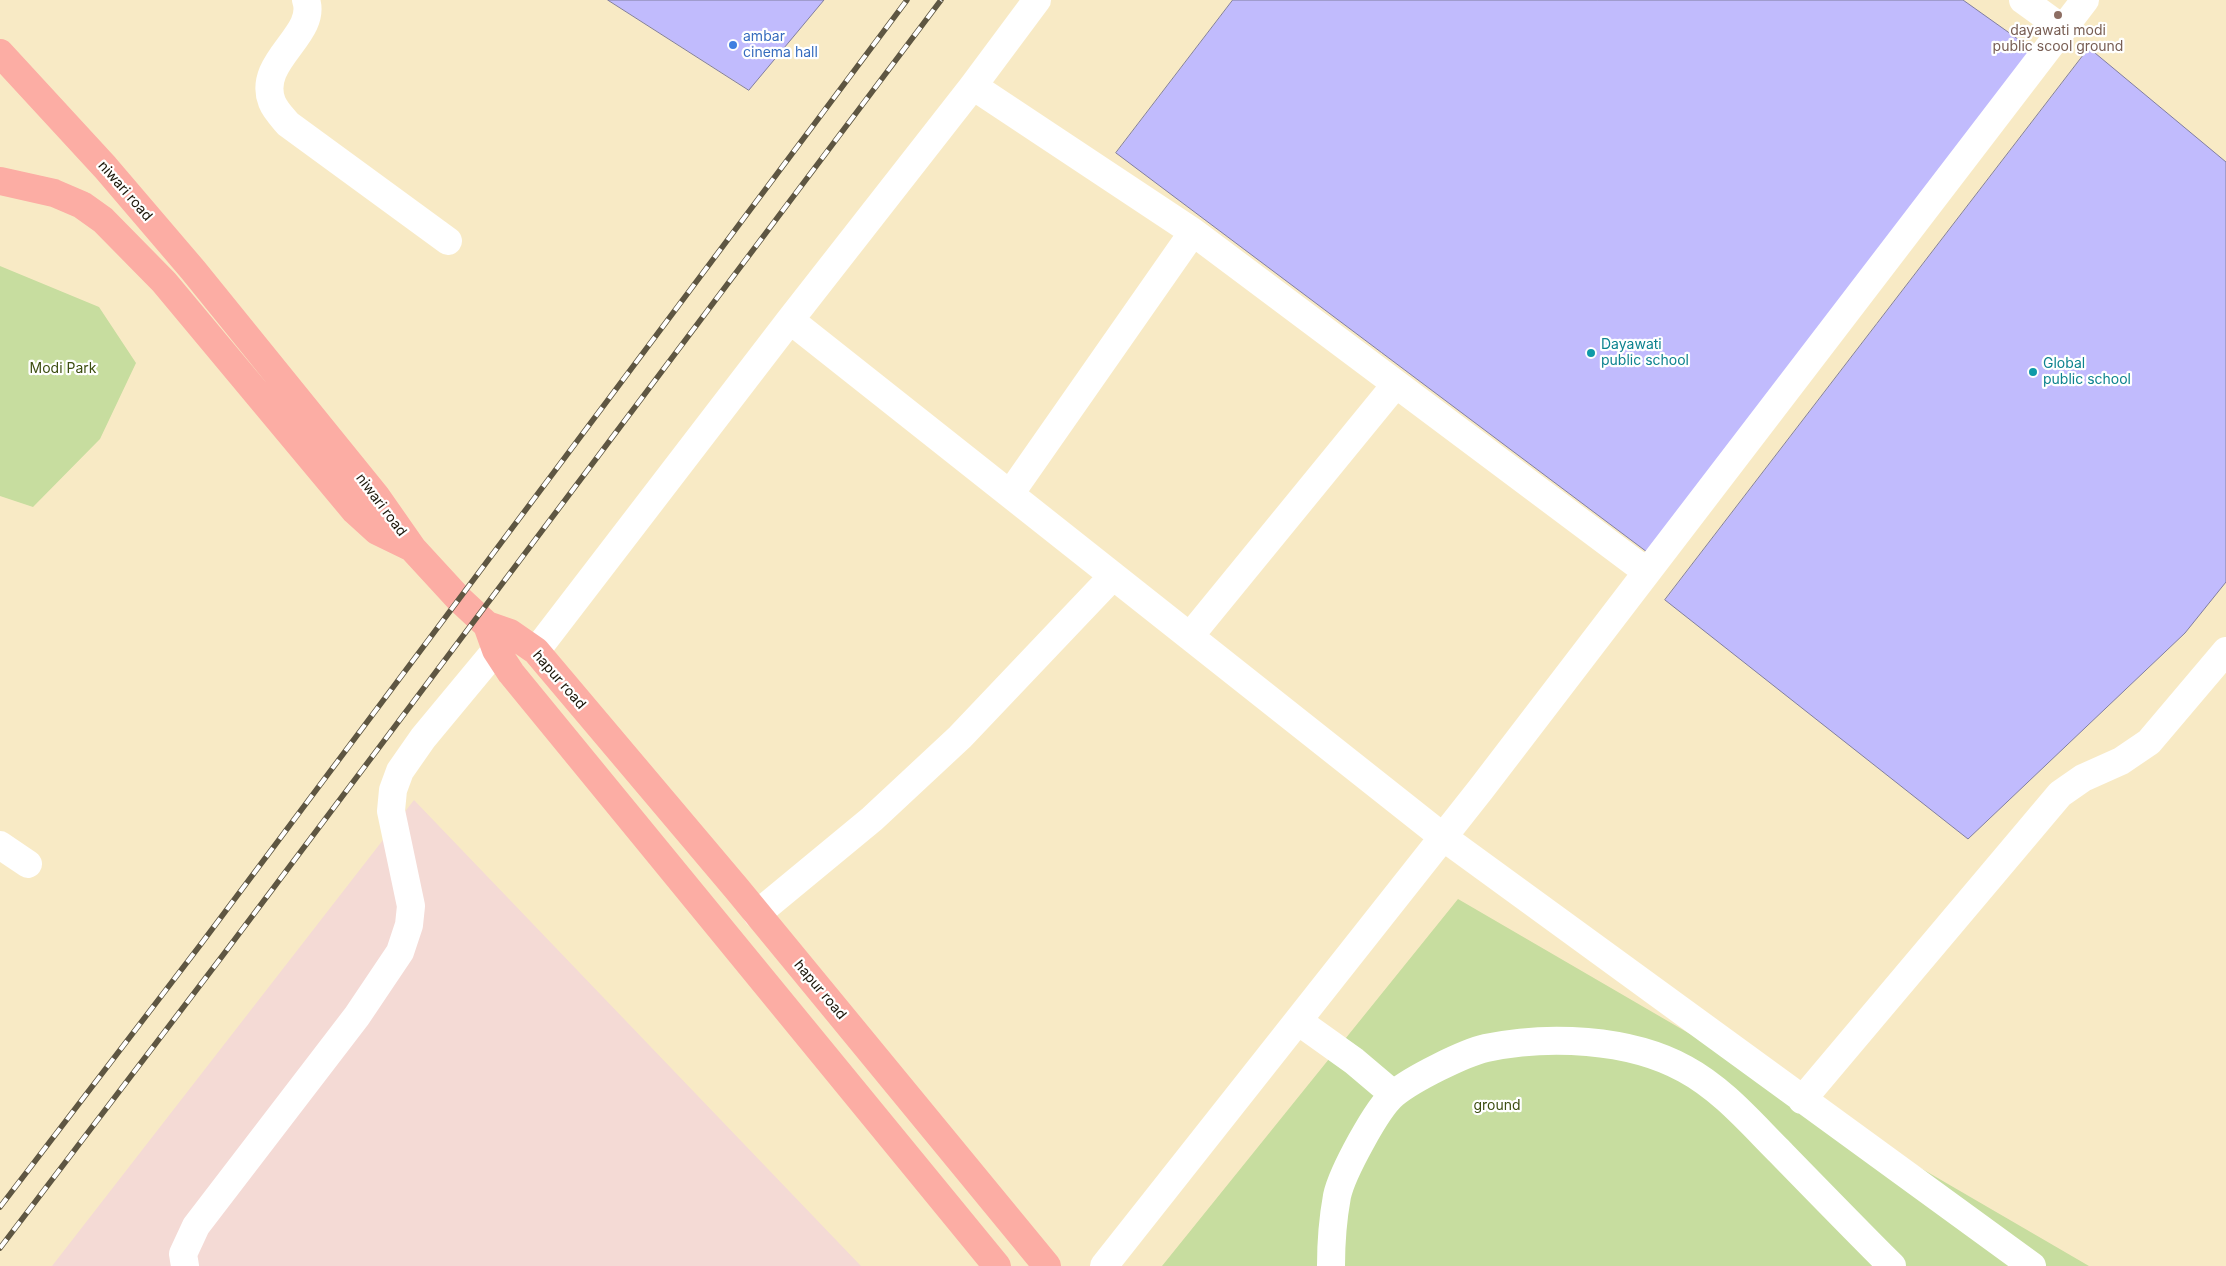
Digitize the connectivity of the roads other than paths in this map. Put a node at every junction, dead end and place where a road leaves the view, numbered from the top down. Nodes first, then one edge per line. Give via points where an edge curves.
1 (306, 0) edge
2 (1037, 0) edge
3 (2023, 0) edge
4 (2085, 0) edge
5 (2063, 29) junction
6 (0, 53) edge
7 (973, 86) junction
8 (0, 180) edge
9 (1192, 232) junction
10 (448, 241) dead end
11 (790, 320) junction
12 (1396, 384) junction
13 (1010, 494) junction
14 (413, 549) junction
15 (1647, 572) junction
16 (1114, 576) junction
17 (1190, 636) junction
18 (492, 637) junction
19 (536, 651) junction
20 (2226, 651) edge
21 (1444, 837) junction
22 (0, 845) edge
23 (28, 864) dead end
24 (757, 914) junction
25 (1298, 1021) junction
26 (1394, 1094) junction
27 (1802, 1100) junction
28 (978, 1181) junction
29 (946, 1205) junction
30 (185, 1266) edge
31 (997, 1266) edge
32 (1047, 1266) edge
33 (1104, 1266) edge
34 (1331, 1266) edge
35 (1892, 1266) edge
36 (2032, 1266) edge

1 - 10 street via 305,23 276,64 269,82 272,103 288,124
2 - 7 street
3 - 5 street
4 - 5 street
5 - 15 street
6 - 14 main road, niwari road via 105,167 193,270 376,496
7 - 9 street
7 - 11 street
8 - 14 main road, niwari road via 54,193 82,205 103,220 164,282 355,511 377,531
9 - 12 street
9 - 13 street
11 - 13 street
11 - 19 street
12 - 15 street
12 - 17 street
13 - 16 street
14 - 18 main road
15 - 21 street
16 - 17 street
16 - 24 street via 960,737 872,819
17 - 21 street
18 - 19 main road, hapur road via 510,633
18 - 29 main road via 523,688
18 - 30 street via 400,771 393,790 391,810 411,906 400,952 357,1016 196,1226 183,1254
19 - 24 main road, hapur road
20 - 27 street via 2149,742 2060,794
21 - 25 street
21 - 27 street
22 - 23 street
24 - 28 main road, hapur road
25 - 26 street
25 - 33 street
26 - 34 street via 1370,1124 1337,1194
26 - 35 street via 1428,1073 1484,1049 1529,1042 1581,1042 1625,1047 1658,1057 1685,1069 1728,1099
27 - 36 street
28 - 29 main road
28 - 32 main road, hapur road
29 - 31 main road

